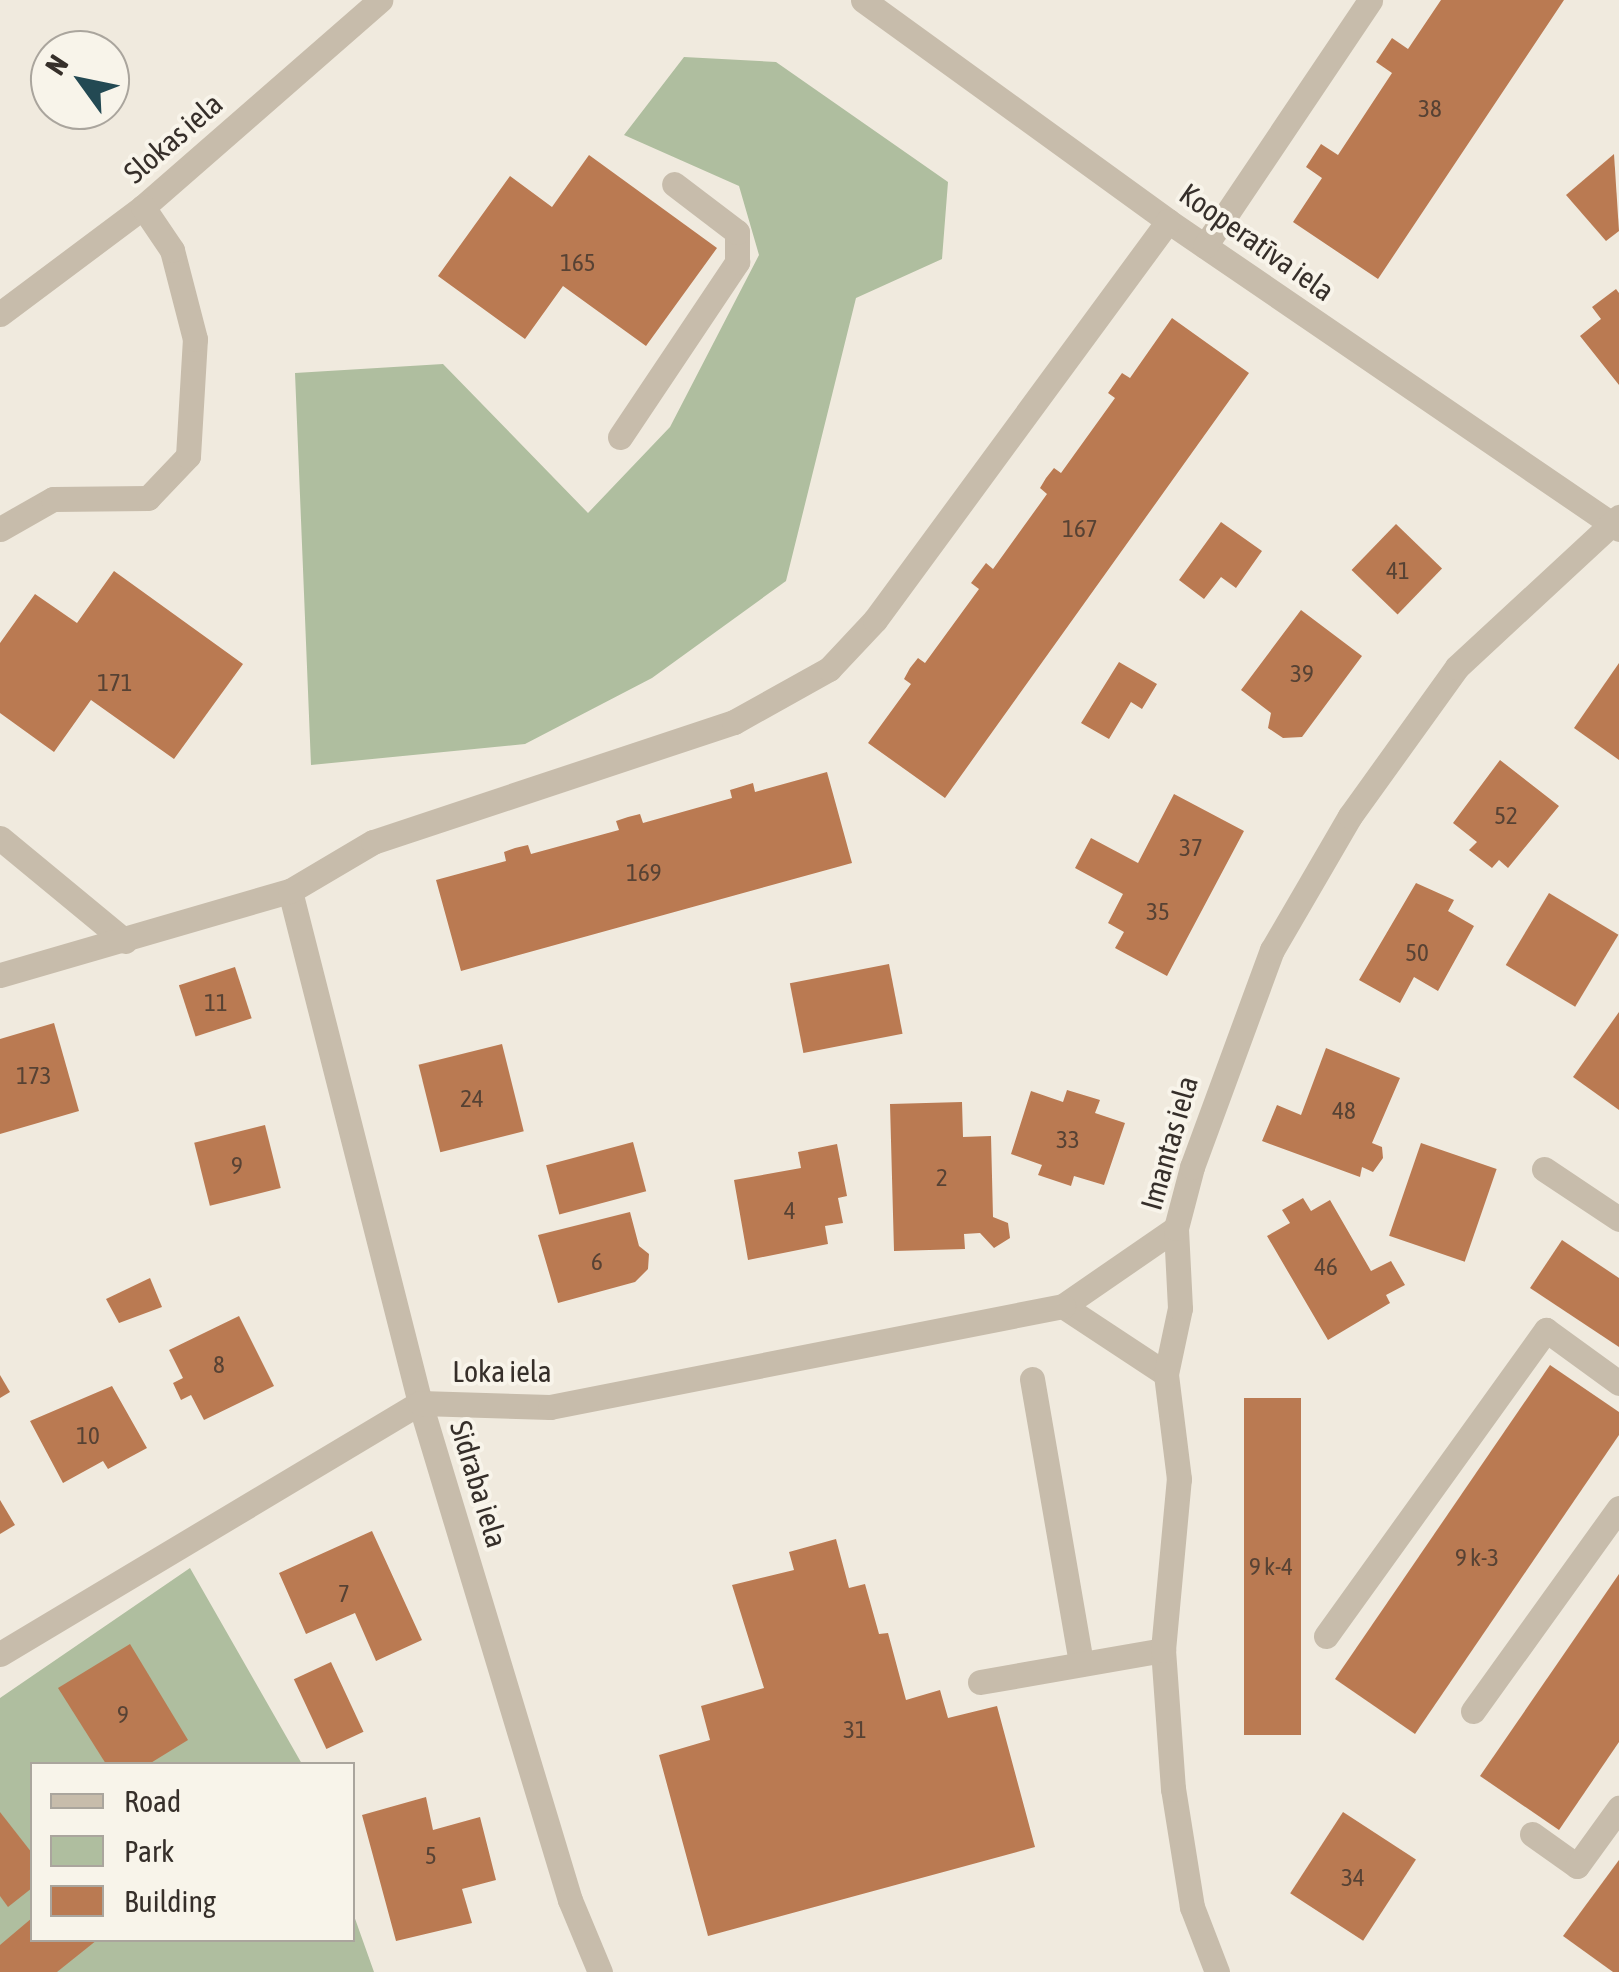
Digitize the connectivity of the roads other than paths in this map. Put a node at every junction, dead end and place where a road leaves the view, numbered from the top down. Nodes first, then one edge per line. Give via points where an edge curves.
1 (380, 0) edge
2 (863, 0) edge
3 (1370, 0) edge
4 (674, 184) dead end
5 (143, 207) junction
6 (1168, 221) junction
7 (1204, 246) junction
8 (0, 314) edge
9 (620, 437) dead end
10 (1616, 524) edge
11 (0, 529) edge
12 (0, 838) edge
13 (290, 892) junction
14 (125, 941) junction
15 (0, 975) edge
16 (1544, 1169) dead end
17 (1619, 1220) edge
18 (1176, 1228) junction
19 (1064, 1306) junction
20 (1166, 1374) junction
21 (1032, 1380) dead end
22 (1619, 1383) edge
23 (420, 1403) junction
24 (1619, 1508) edge
25 (1326, 1636) dead end
26 (1163, 1650) junction
27 (0, 1654) edge
28 (1082, 1664) junction
29 (980, 1682) dead end
30 (1473, 1711) dead end
31 (1619, 1808) edge
32 (1532, 1834) dead end
33 (600, 1972) edge
34 (1216, 1972) edge

1 - 5 street, Slokas iela
2 - 6 street, Kooperatīva iela
3 - 7 street
4 - 9 street via 737,232 738,262
5 - 8 street, Slokas iela
5 - 11 street via 172,250 196,338 188,456 148,498 53,499
6 - 7 street, Kooperatīva iela
6 - 13 street via 876,620 829,669 734,722 373,842
7 - 10 street, Kooperatīva iela
10 - 18 street, Imantas iela via 1457,667 1350,816 1272,950 1211,1103
12 - 14 street
13 - 14 street
13 - 23 street, Sidraba iela
14 - 15 street
16 - 17 street
18 - 19 street, Loka iela
18 - 20 street, Imantas iela via 1180,1308
19 - 20 street
19 - 23 street, Loka iela via 550,1408
20 - 26 street, Imantas iela via 1180,1480
21 - 28 street
22 - 25 street via 1546,1330
23 - 27 street, Loka iela
23 - 33 street, Sidraba iela via 570,1900
24 - 30 street
26 - 28 street
26 - 34 street, Imantas iela via 1173,1789 1192,1907
28 - 29 street
31 - 32 street via 1577,1866

